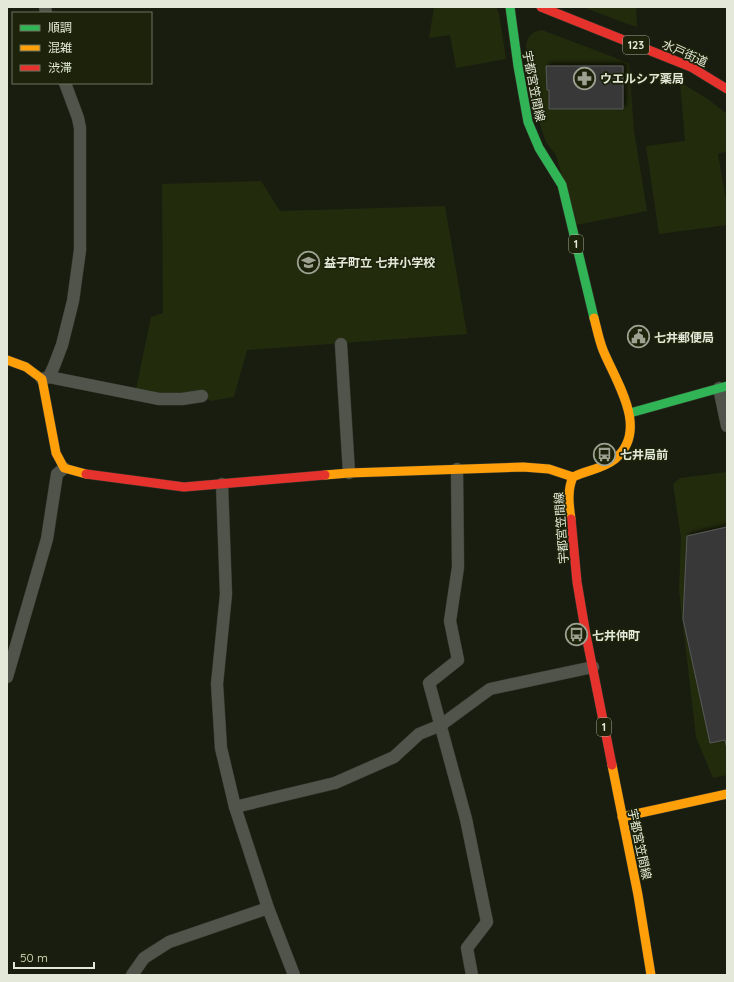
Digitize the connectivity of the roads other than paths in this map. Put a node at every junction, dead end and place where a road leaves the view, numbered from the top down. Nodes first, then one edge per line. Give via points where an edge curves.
1 (510, 7) edge
2 (541, 7) edge
3 (65, 84) edge
4 (727, 89) edge
5 (341, 344) dead end
6 (7, 360) edge
7 (45, 378) junction
8 (723, 387) edge
9 (202, 396) dead end
10 (630, 413) junction
11 (727, 426) edge
12 (64, 468) junction
13 (457, 469) junction
14 (349, 473) junction
15 (573, 477) junction
16 (222, 484) junction
17 (593, 667) junction
18 (7, 677) edge
19 (441, 725) junction
20 (727, 794) edge
21 (235, 807) junction
22 (622, 817) junction
23 (268, 908) junction
24 (132, 975) edge
25 (294, 975) edge
26 (472, 975) edge
27 (651, 975) edge

1 - 10 main road, 宇都宮笠間線 / 1 via 514,48 528,126 544,158 562,185 599,339
2 - 4 main road, 水戸街道 / 123 via 691,67
3 - 7 street via 80,128 80,250 71,309 62,345
5 - 14 street
6 - 7 main road via 21,363
7 - 9 street via 159,399
7 - 12 main road via 56,453
8 - 10 main road
8 - 11 street
10 - 15 main road, 宇都宮笠間線 / 1 via 628,439 615,459 604,466
12 - 16 main road via 90,475 184,487
12 - 18 street via 57,474 47,539
13 - 14 main road
13 - 15 main road via 526,467 556,470
13 - 19 street via 458,567 450,621 458,660 429,683
14 - 16 main road
15 - 17 main road, 宇都宮笠間線 / 1 via 569,490 577,582
16 - 21 street via 226,594 217,684 221,748
17 - 19 street via 490,689
17 - 22 main road, 宇都宮笠間線 / 1
19 - 21 street via 419,734 394,757 335,783
19 - 26 street via 466,819 487,922 467,948
20 - 22 main road
21 - 23 street
22 - 27 main road, 宇都宮笠間線 / 1
23 - 24 street via 169,942 144,958
23 - 25 street

